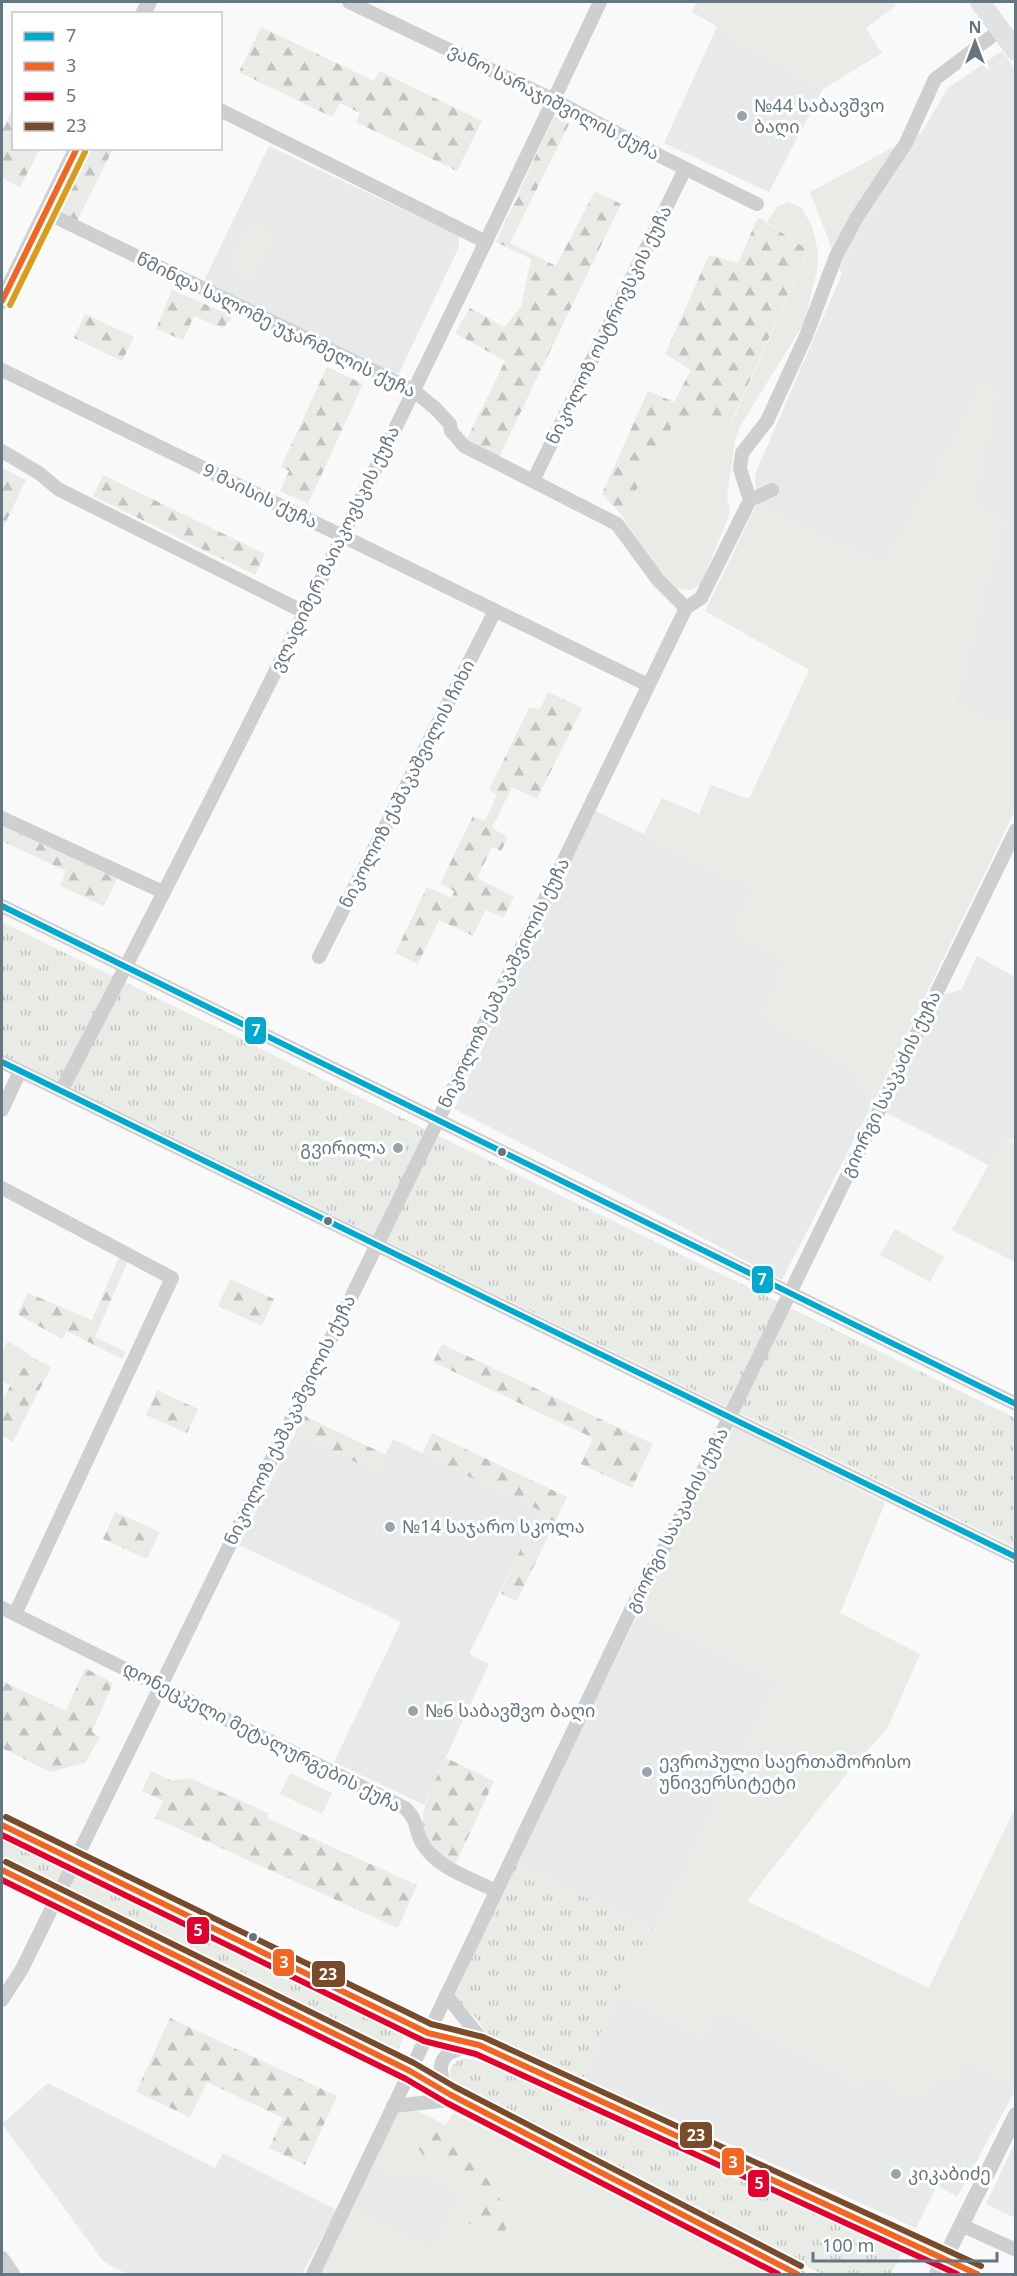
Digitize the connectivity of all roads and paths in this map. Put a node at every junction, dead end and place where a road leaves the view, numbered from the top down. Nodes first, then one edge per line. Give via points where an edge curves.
1 (349, 2) edge
2 (600, 2) edge
3 (980, 2) edge
4 (1000, 30) junction
5 (1016, 51) edge
6 (554, 99) junction
7 (222, 111) edge
8 (76, 150) edge
9 (685, 169) junction
10 (757, 204) dead end
11 (45, 212) junction
12 (486, 242) junction
13 (2, 301) edge
14 (2, 370) edge
15 (413, 390) junction
16 (2, 451) edge
17 (533, 481) junction
18 (772, 490) dead end
19 (750, 500) junction
20 (343, 536) junction
21 (686, 608) junction
22 (495, 611) junction
23 (304, 612) junction
24 (648, 685) junction
25 (2, 818) edge
26 (1016, 830) edge
27 (163, 892) junction
28 (2, 906) edge
29 (319, 957) dead end
30 (125, 967) junction
31 (2, 1062) edge
32 (20, 1071) junction
33 (61, 1091) junction
34 (2, 1110) edge
35 (438, 1120) junction
36 (2, 1188) edge
37 (376, 1245) junction
38 (789, 1293) junction
39 (1016, 1404) edge
40 (729, 1417) junction
41 (1016, 1557) edge
42 (2, 1608) edge
43 (15, 1614) junction
44 (160, 1685) junction
45 (2, 1825) edge
46 (75, 1860) junction
47 (2, 1870) edge
48 (496, 1891) junction
49 (57, 1897) junction
50 (446, 1995) junction
51 (2, 2000) edge
52 (428, 2033) junction
53 (484, 2047) junction
54 (410, 2071) junction
55 (455, 2097) junction
56 (393, 2106) junction
57 (1016, 2115) edge
58 (962, 2225) junction
59 (1016, 2250) edge
60 (2, 2258) edge
61 (940, 2267) edge
62 (13, 2274) edge
63 (313, 2274) edge
64 (797, 2274) edge

1 - 6 street, ვანო სარაჯიშვილის ქუჩა
2 - 6 street, ვლადიმერ მაიაკოვსკის ქუჩა
3 - 4 main road
4 - 5 main road
4 - 19 street via 935,79 906,143 841,246 767,421 742,453 740,469
6 - 9 street, ვანო სარაჯიშვილის ქუჩა
6 - 12 street, ვლადიმერ მაიაკოვსკის ქუჩა
7 - 12 street
8 - 11 street
9 - 10 street, ვანო სარაჯიშვილის ქუჩა
9 - 17 street, ნიკოლოზ ოსტროვსკის ქუჩა
11 - 13 street
11 - 15 street, წმინდა სალომე უჯარმელის ქუჩა
12 - 15 street, ვლადიმერ მაიაკოვსკის ქუჩა
14 - 20 street, 9 მაისის ქუჩა
15 - 17 street, წმინდა სალომე უჯარმელის ქუჩა via 450,424 464,446
15 - 20 street, ვლადიმერ მაიაკოვსკის ქუჩა
16 - 23 street via 57,489
17 - 21 street, წმინდა სალომე უჯარმელის ქუჩა via 617,524 658,580
18 - 19 street
19 - 21 street, ნიკოლოზ ქაშაკაშვილის ქუჩა via 701,598
20 - 22 street, 9 მაისის ქუჩა
20 - 23 street, ვლადიმერ მაიაკოვსკის ქუჩა
21 - 24 street, ნიკოლოზ ქაშაკაშვილის ქუჩა
22 - 24 street, 9 მაისის ქუჩა
22 - 29 street, ნიკოლოზ ქაშაკაშვილის ჩიხი
23 - 27 street, ვლადიმერ მაიაკოვსკის ქუჩა
24 - 35 street, ნიკოლოზ ქაშაკაშვილის ქუჩა
25 - 27 street
26 - 38 street, გიორგი სააკაძის ქუჩა
27 - 30 street, ვლადიმერ მაიაკოვსკის ქუჩა
28 - 30 street
30 - 33 street, ვლადიმერ მაიაკოვსკის ქუჩა
30 - 35 street
31 - 32 street
32 - 33 street
32 - 34 street
33 - 37 street
35 - 37 street, ნიკოლოზ ქაშაკაშვილის ქუჩა
35 - 38 street
36 - 43 street via 172,1278
37 - 40 street
37 - 44 street, ნიკოლოზ ქაშაკაშვილის ქუჩა
38 - 39 street
38 - 40 street, გიორგი სააკაძის ქუჩა
40 - 41 street
40 - 48 street, გიორგი სააკაძის ქუჩა
42 - 43 street, დონეცკელი მეტალურგების ქუჩა
43 - 44 street, დონეცკელი მეტალურგების ქუჩა
44 - 46 street, ნიკოლოზ ქაშაკაშვილის ქუჩა
44 - 48 street, დონეცკელი მეტალურგების ქუჩა via 405,1808 414,1816 421,1841 434,1858
45 - 46 street
46 - 49 street, ნიკოლოზ ქაშაკაშვილის ქუჩა
46 - 52 street
47 - 49 street
48 - 50 street, გიორგი სააკაძის ქუჩა
49 - 51 street, ნიკოლოზ ქაშაკაშვილის ქუჩა via 22,1969
49 - 54 street
50 - 52 street, გიორგი სააკაძის ქუჩა
50 - 53 street
52 - 53 street
52 - 54 street, გიორგი სააკაძის ქუჩა
53 - 55 street via 453,2051 446,2056 440,2072 442,2082
53 - 61 street
54 - 55 street
54 - 56 street, გიორგი სააკაძის ქუჩა
55 - 56 street
55 - 64 street
56 - 63 street, გიორგი სააკაძის ქუჩა
57 - 58 street
58 - 59 street
58 - 61 street
60 - 62 street

